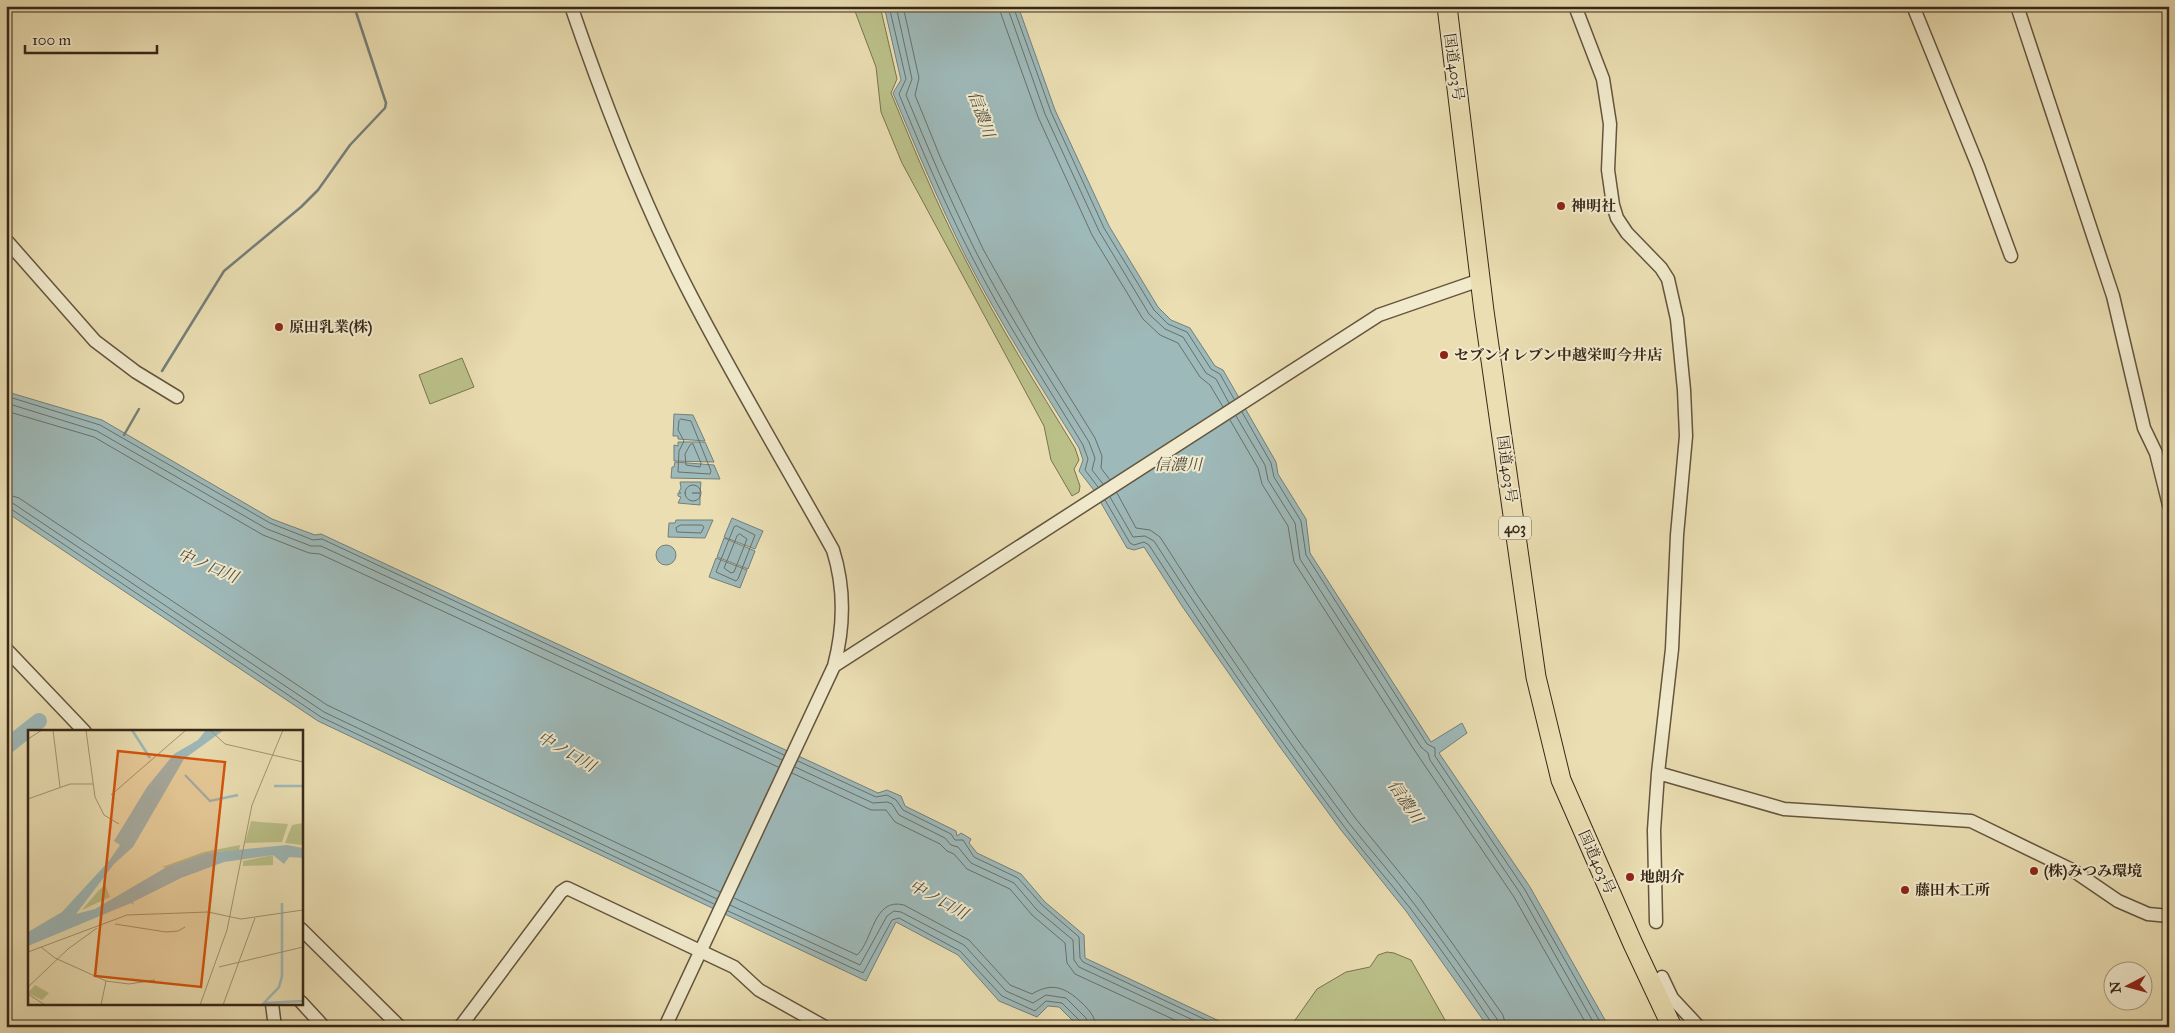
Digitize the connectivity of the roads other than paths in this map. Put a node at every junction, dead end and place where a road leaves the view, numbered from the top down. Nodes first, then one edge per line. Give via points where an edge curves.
1 (571, 6) edge
2 (1447, 6) edge
3 (1575, 6) edge
4 (1913, 6) edge
5 (2017, 6) edge
6 (6, 240) edge
7 (2011, 256) dead end
8 (1480, 280) junction
9 (177, 397) dead end
10 (2169, 504) edge
11 (6, 649) edge
12 (834, 666) junction
13 (83, 730) edge
14 (1658, 773) junction
15 (2169, 916) edge
16 (1656, 922) dead end
17 (302, 930) edge
18 (700, 951) junction
19 (1662, 977) dead end
20 (302, 1003) edge
21 (272, 1006) edge
22 (275, 1027) edge
23 (324, 1027) edge
24 (400, 1027) edge
25 (460, 1027) edge
26 (665, 1027) edge
27 (825, 1027) edge
28 (1672, 1027) edge
29 (1699, 1027) edge

1 - 12 street via 601,95 673,260 731,371 833,550 842,607
2 - 8 highway, 国道403号 / 403
3 - 14 street via 1603,79 1610,124 1608,170 1617,218 1668,279 1677,319 1686,436 1672,649
4 - 7 street
5 - 10 street via 2113,296 2144,428 2156,453
6 - 9 street via 95,341
8 - 12 street via 1378,315
8 - 28 highway, 国道403号 / 403 via 1536,677 1561,780
11 - 13 street
12 - 18 street
14 - 15 street via 1784,809 1971,821 2060,863 2118,901 2148,914
14 - 16 street via 1654,830
17 - 24 street
18 - 25 street via 567,888
18 - 26 street
18 - 27 street via 734,967 759,990
19 - 29 street via 1672,998
20 - 23 street
21 - 22 street

